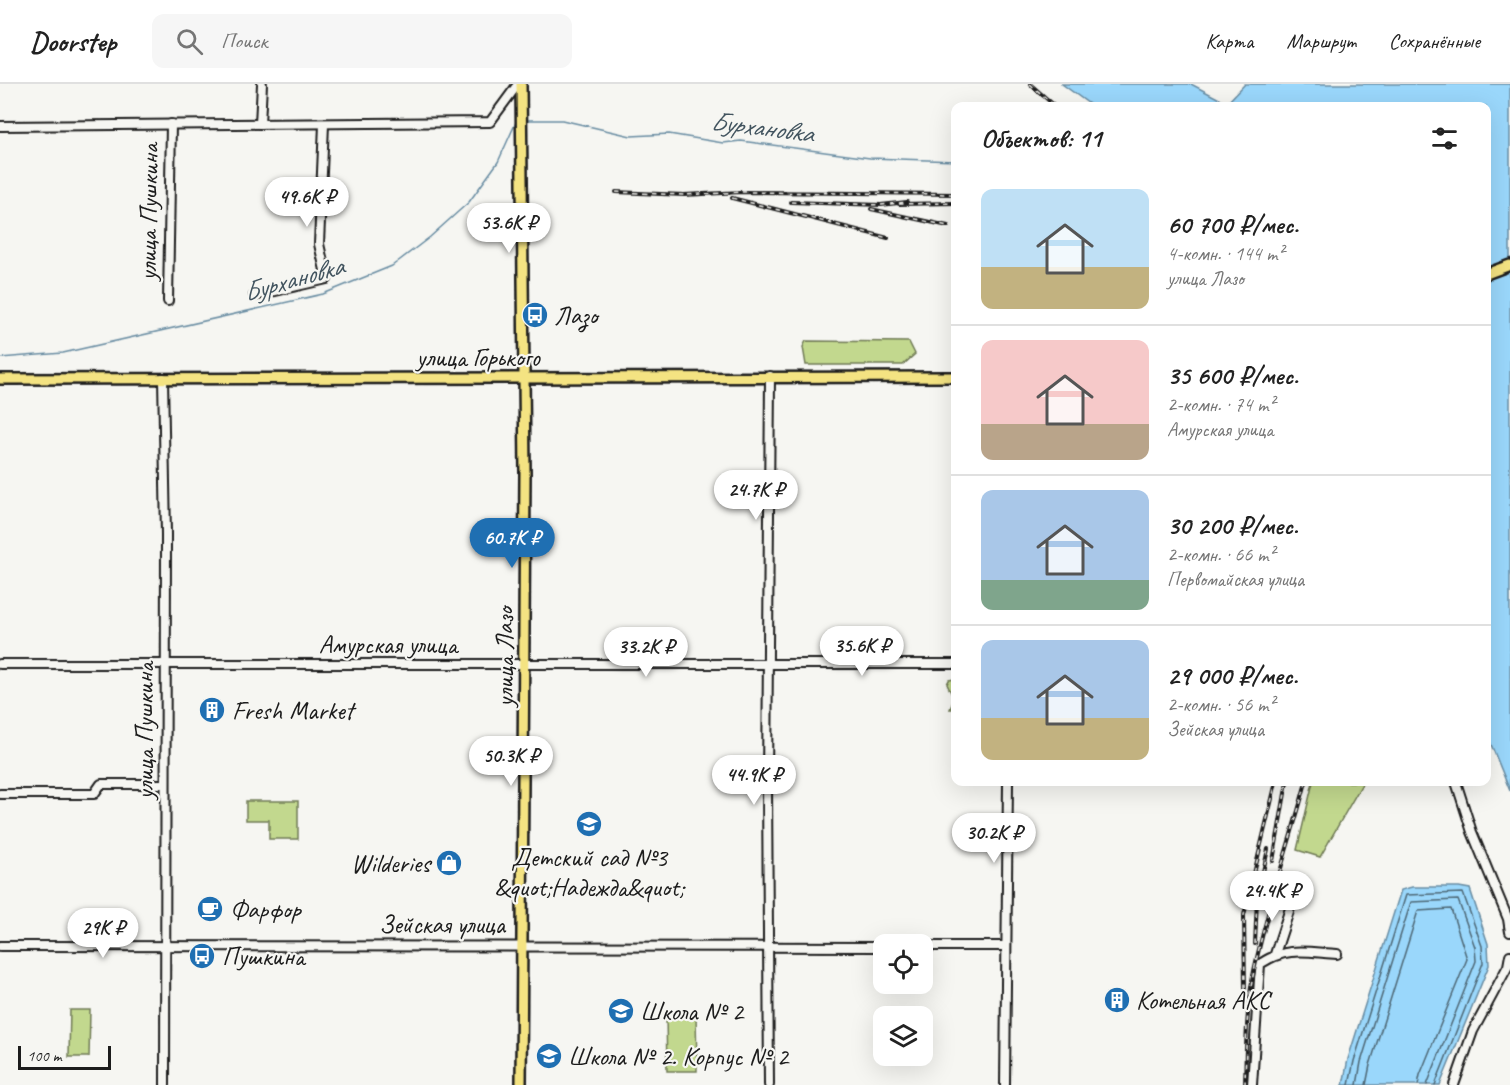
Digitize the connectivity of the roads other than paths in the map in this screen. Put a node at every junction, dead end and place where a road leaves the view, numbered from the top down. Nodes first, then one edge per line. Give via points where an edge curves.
1 (262, 84) edge
2 (519, 84) edge
3 (171, 124) junction
4 (260, 124) junction
5 (324, 124) junction
6 (0, 126) edge
7 (1510, 265) edge
8 (1491, 272) edge
9 (254, 296) dead end
10 (168, 301) dead end
11 (770, 376) junction
12 (951, 377) edge
13 (163, 378) junction
14 (0, 379) edge
15 (525, 379) junction
16 (0, 664) edge
17 (951, 664) edge
18 (165, 665) junction
19 (525, 666) junction
20 (768, 666) junction
21 (165, 784) junction
22 (1008, 786) edge
23 (1457, 786) edge
24 (0, 794) edge
25 (1293, 899) dead end
26 (1510, 932) edge
27 (521, 945) junction
28 (0, 946) edge
29 (166, 946) junction
30 (873, 946) edge
31 (933, 946) edge
32 (1005, 946) junction
33 (767, 947) junction
34 (1275, 954) junction
35 (1337, 954) dead end
36 (1510, 955) edge
37 (165, 1085) edge
38 (521, 1085) edge
39 (769, 1085) edge
40 (1005, 1085) edge
41 (1252, 1085) edge
42 (1454, 1085) edge

1 - 4 street
2 - 5 street via 490,122
2 - 15 main road, улица Лазо
3 - 4 street
3 - 6 street
3 - 10 street, улица Пушкина
4 - 5 street
5 - 9 street via 319,244 327,279
7 - 8 main road
11 - 12 main road, улица Горького
11 - 15 main road, улица Горького
11 - 20 street
13 - 14 main road, улица Горького
13 - 15 main road, улица Горького
13 - 18 street, улица Пушкина
15 - 19 main road, улица Лазо
16 - 18 street, Амурская улица
17 - 20 street, Амурская улица
18 - 19 street, Амурская улица
18 - 21 street, улица Пушкина
19 - 20 street, Амурская улица
19 - 27 main road, улица Лазо
20 - 33 street
21 - 24 street via 101,784 94,794
21 - 29 street, улица Пушкина
22 - 32 street
23 - 26 street
25 - 34 street
27 - 29 street, Зейская улица
27 - 33 street, Зейская улица
27 - 38 main road, улица Лазо
28 - 29 street, Зейская улица
29 - 37 street, улица Пушкина
30 - 33 street, Зейская улица
31 - 32 street
32 - 40 street
33 - 39 street
34 - 35 street via 1290,950
34 - 41 street via 1260,964
36 - 42 street via 1508,966 1473,1031

